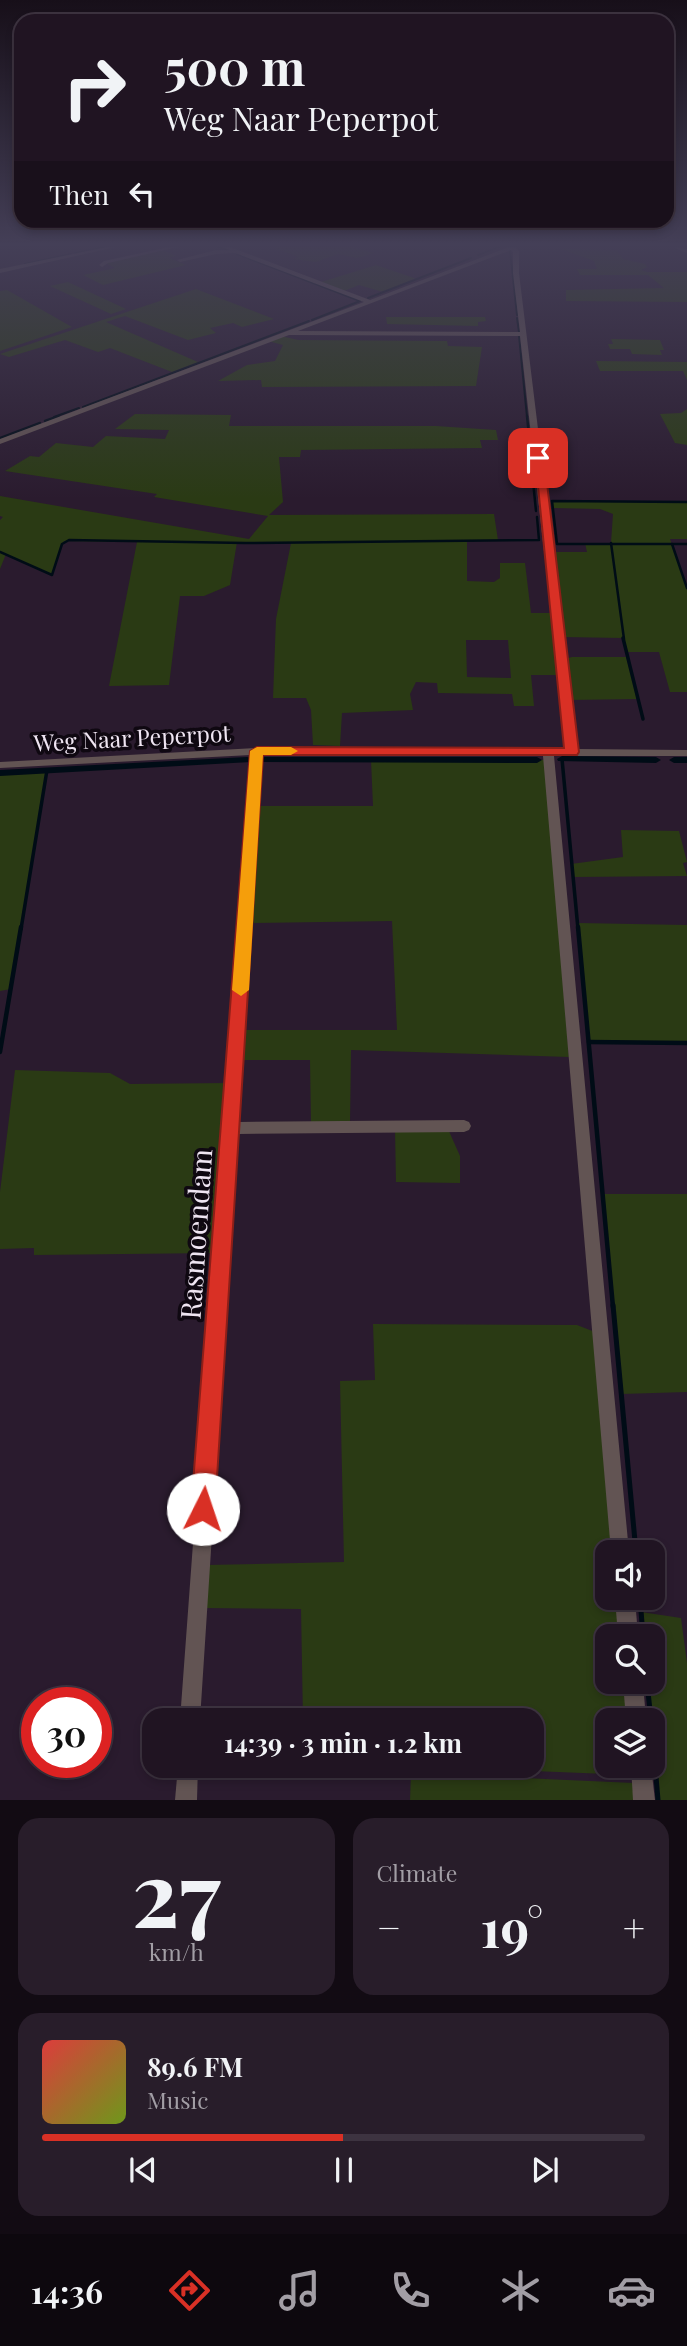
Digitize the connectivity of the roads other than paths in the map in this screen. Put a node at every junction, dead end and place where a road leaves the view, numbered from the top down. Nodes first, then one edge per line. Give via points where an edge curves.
1 (524, 331) edge
2 (286, 332) joint
3 (524, 334) junction
4 (0, 442) edge
5 (257, 751) junction
6 (548, 752) junction
7 (572, 752) junction
8 (687, 753) edge
9 (0, 765) edge
10 (464, 1126) dead end
11 (231, 1128) junction
12 (619, 1540) edge
13 (191, 1708) edge
14 (187, 1778) edge
15 (642, 1778) edge
16 (186, 1800) edge
17 (644, 1800) edge

1 - 3 street
2 - 3 street
2 - 4 street
3 - 7 street
5 - 6 street, Weg Naar Peperpot
5 - 9 street, Weg Naar Peperpot
5 - 11 street, Rasmoendam
6 - 7 street, Weg Naar Peperpot
6 - 12 street
7 - 8 street, Weg Naar Peperpot
10 - 11 street
11 - 13 street, Rasmoendam
14 - 16 street
15 - 17 street

